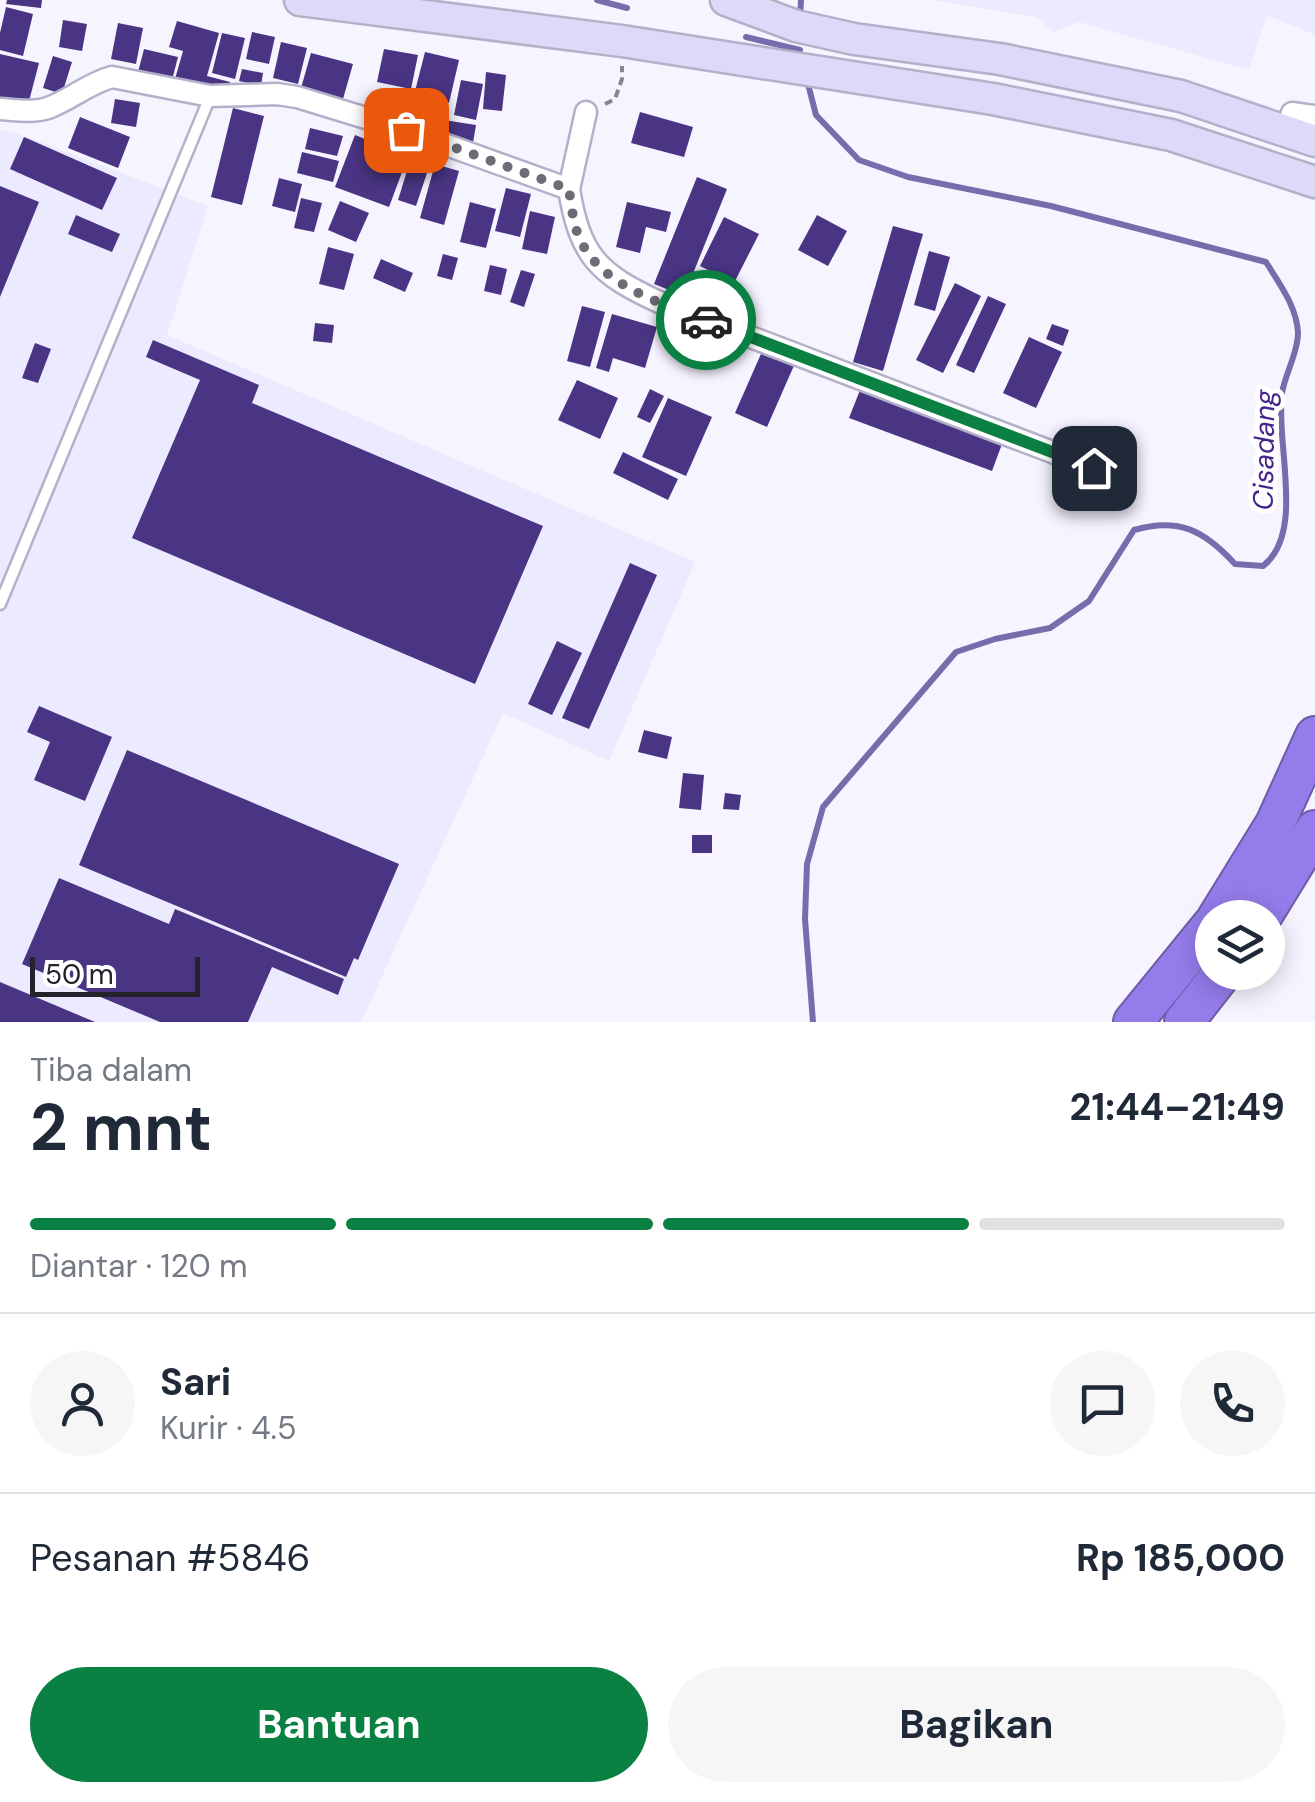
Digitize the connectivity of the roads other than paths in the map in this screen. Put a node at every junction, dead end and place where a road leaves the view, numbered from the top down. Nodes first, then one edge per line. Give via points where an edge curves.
1 (300, 0) edge
2 (440, 0) edge
3 (729, 1) edge
4 (524, 30) junction
5 (210, 96) junction
6 (0, 108) edge
7 (586, 112) road end
8 (1315, 116) edge
9 (1285, 130) junction
10 (1315, 140) edge
11 (1315, 182) edge
12 (569, 189) junction
13 (1094, 468) dead end
14 (0, 604) edge
15 (1315, 736) edge
16 (1315, 830) edge
17 (1228, 900) edge
18 (1273, 900) edge
19 (1195, 946) edge
20 (1209, 990) edge
21 (1134, 1022) edge
22 (1184, 1022) edge

1 - 4 main road
2 - 4 main road
3 - 9 main road via 854,39 1000,59 1181,96
4 - 11 main road via 993,98 1171,136
5 - 6 street via 112,77 49,108
5 - 12 street via 277,94 328,105
5 - 14 lane
7 - 12 street
8 - 9 street via 1292,113
9 - 10 main road
12 - 13 street via 579,237 624,286
15 - 17 highway via 1275,824
16 - 18 highway
19 - 21 highway
20 - 22 highway

